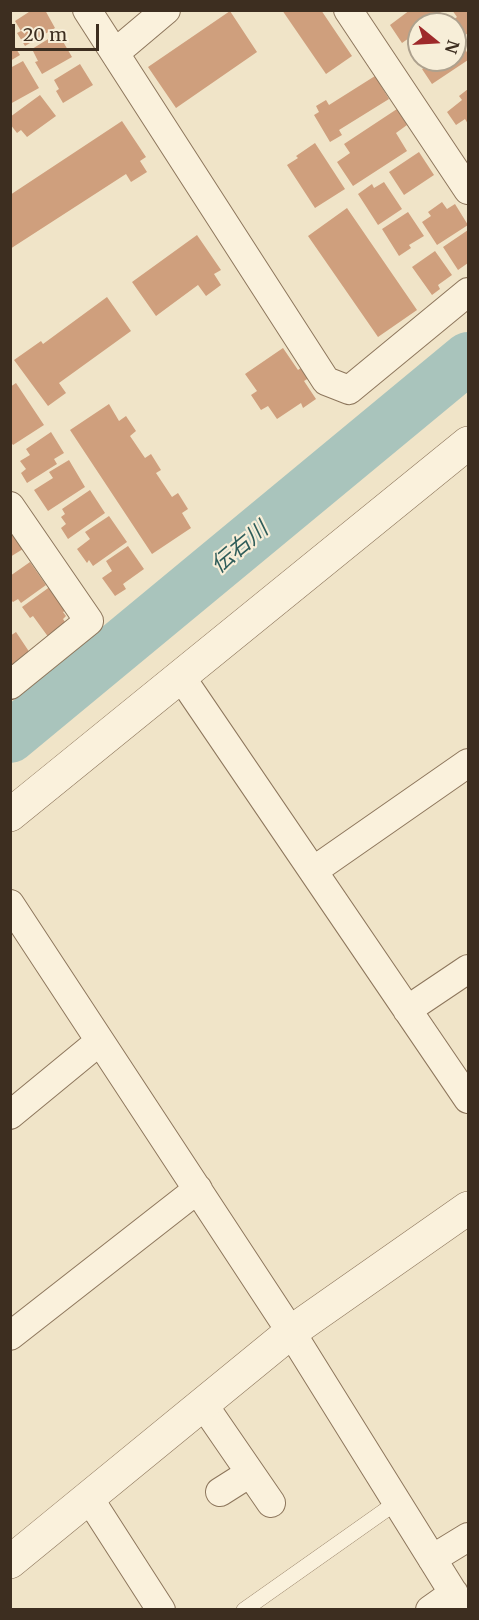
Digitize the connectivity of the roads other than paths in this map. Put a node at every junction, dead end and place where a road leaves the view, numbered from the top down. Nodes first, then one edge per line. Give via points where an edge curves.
1 (87, 10) edge
2 (166, 10) edge
3 (348, 10) edge
4 (115, 53) junction
5 (468, 190) edge
6 (468, 292) edge
7 (468, 443) edge
8 (10, 506) edge
9 (181, 677) junction
10 (10, 685) edge
11 (468, 763) edge
12 (10, 815) edge
13 (313, 871) junction
14 (10, 904) edge
15 (468, 969) edge
16 (407, 1010) junction
17 (100, 1041) junction
18 (468, 1099) edge
19 (10, 1115) edge
20 (198, 1189) junction
21 (468, 1208) edge
22 (291, 1332) junction
23 (10, 1336) edge
24 (203, 1404) junction
25 (250, 1473) junction
26 (220, 1492) dead end
27 (89, 1498) junction
28 (398, 1502) junction
29 (271, 1503) dead end
30 (468, 1537) edge
31 (432, 1559) junction
32 (10, 1562) edge
33 (459, 1601) edge
34 (161, 1610) edge
35 (244, 1610) edge
36 (430, 1610) edge

1 - 4 street
2 - 4 street
3 - 5 street
4 - 6 street via 327,381 349,390
7 - 9 street
8 - 10 street via 89,621
9 - 12 street
9 - 13 street
11 - 13 street
13 - 16 street
14 - 17 street
15 - 16 street
16 - 18 street
17 - 19 street
17 - 20 street
20 - 22 street
20 - 23 street
21 - 22 street
22 - 24 street
22 - 28 street
24 - 25 street
24 - 27 street
25 - 26 street
25 - 29 street
27 - 32 street
27 - 34 street
28 - 31 street
28 - 35 lane
30 - 31 street
31 - 33 street
33 - 36 street

